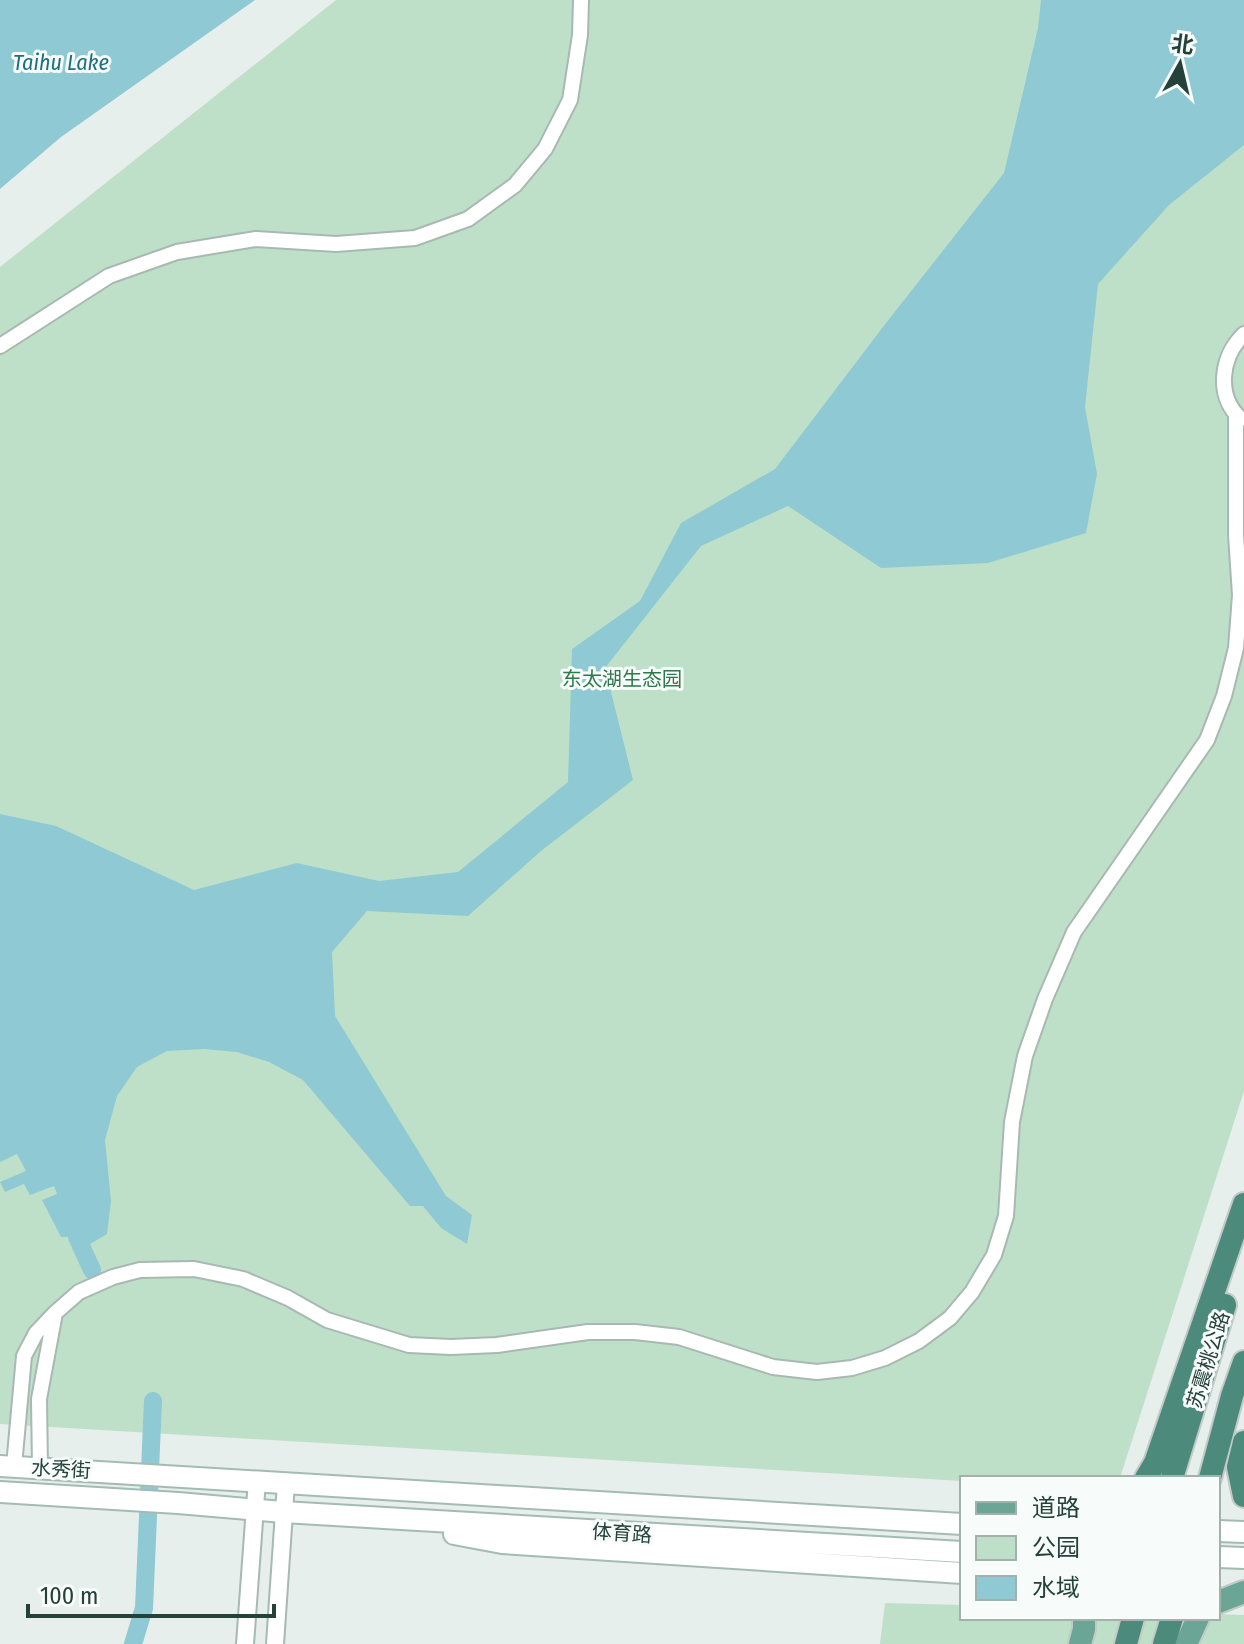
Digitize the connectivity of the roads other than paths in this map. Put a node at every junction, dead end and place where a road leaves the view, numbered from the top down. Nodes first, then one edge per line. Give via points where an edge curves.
1 (581, 0) edge
2 (1244, 334) edge
3 (0, 346) edge
4 (1240, 418) edge
5 (1244, 1204) edge
6 (1244, 1243) edge
7 (55, 1313) junction
8 (1244, 1362) edge
9 (1244, 1442) edge
10 (7, 1466) edge
11 (40, 1468) junction
12 (177, 1475) joint
13 (1147, 1476) edge
14 (1173, 1476) edge
15 (1211, 1476) edge
16 (257, 1480) junction
17 (286, 1483) junction
18 (377, 1488) junction
19 (0, 1492) edge
20 (1244, 1496) edge
21 (178, 1503) joint
22 (253, 1510) junction
23 (960, 1510) edge
24 (283, 1512) junction
25 (380, 1518) junction
26 (960, 1524) edge
27 (1220, 1531) edge
28 (1244, 1532) edge
29 (960, 1552) edge
30 (1220, 1557) edge
31 (1244, 1558) edge
32 (960, 1573) edge
33 (1244, 1592) edge
34 (1220, 1601) edge
35 (1084, 1620) edge
36 (1126, 1620) edge
37 (1132, 1620) edge
38 (1174, 1620) edge
39 (1175, 1620) edge
40 (1197, 1620) edge
41 (245, 1644) edge
42 (275, 1644) edge
43 (1080, 1644) edge
44 (1115, 1644) edge
45 (1126, 1644) edge
46 (1164, 1644) edge
47 (1174, 1644) edge
48 (1186, 1644) edge

1 - 3 street via 570,100 545,149 515,185 468,219 415,238 336,244 256,239 177,252 109,276
2 - 4 street via 1226,359 1223,378
4 - 7 street via 1240,595 1236,648 1224,696 1207,740 1074,932 1025,1056 1012,1122 1006,1216 994,1255 950,1318 885,1358 817,1372 773,1367 679,1337 635,1332 588,1332 497,1345 409,1345 327,1320 243,1279 194,1269 140,1270 113,1277 79,1292
5 - 13 highway
6 - 14 highway, 苏震桃公路
7 - 10 street via 24,1356
7 - 11 street via 39,1399
8 - 15 highway, 苏震桃公路
9 - 20 highway via 1238,1467
10 - 11 main road, 水秀街
11 - 12 main road, 水秀街
12 - 16 main road, 体育路
16 - 17 main road, 体育路
16 - 22 street
17 - 18 main road, 体育路
17 - 24 street
18 - 23 main road via 495,1483
18 - 26 main road, 体育路
19 - 21 main road, 水秀街
21 - 22 main road, 体育路
22 - 24 main road, 体育路
22 - 41 street
24 - 25 main road, 体育路
24 - 42 street
25 - 29 main road, 体育路
25 - 32 main road via 502,1543
27 - 28 main road
30 - 31 main road
33 - 34 main road
35 - 43 main road
36 - 44 main road
37 - 45 highway
38 - 46 highway
39 - 47 main road
40 - 48 main road

